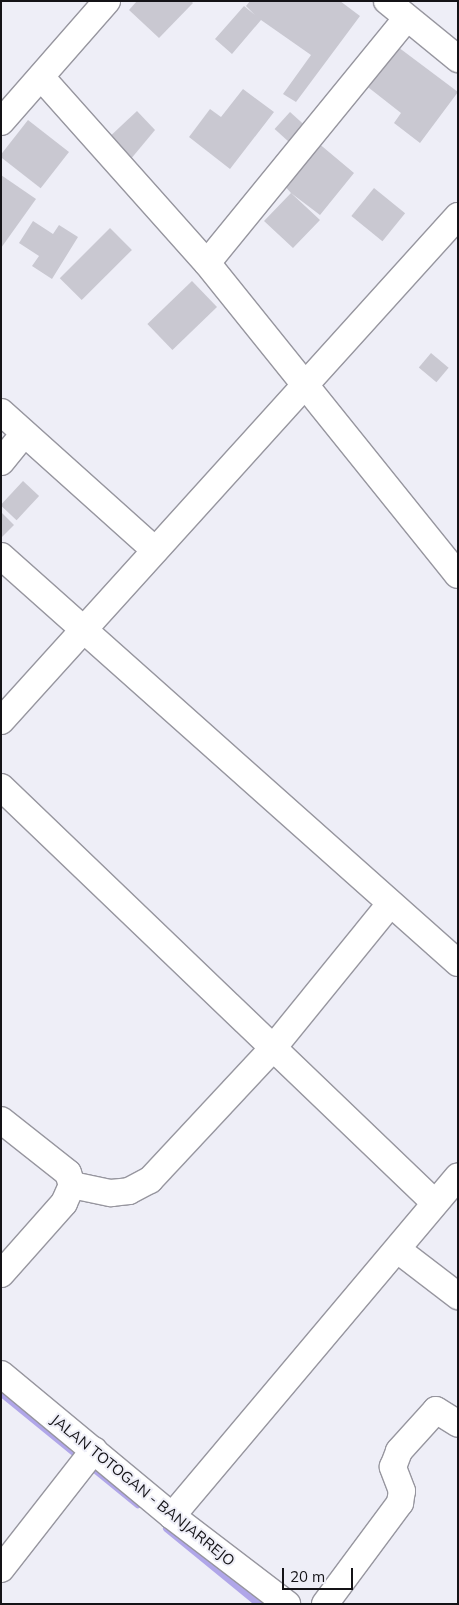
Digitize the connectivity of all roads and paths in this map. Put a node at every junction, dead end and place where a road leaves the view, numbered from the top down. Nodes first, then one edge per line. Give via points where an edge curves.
1 (387, 1) edge
2 (99, 4) edge
3 (407, 18) junction
4 (458, 59) edge
5 (41, 77) junction
6 (1, 122) edge
7 (458, 216) edge
8 (207, 263) junction
9 (304, 384) junction
10 (1, 412) edge
11 (24, 434) junction
12 (1, 462) edge
13 (155, 550) junction
14 (1, 556) edge
15 (458, 575) edge
16 (85, 628) junction
17 (1, 721) edge
18 (1, 787) edge
19 (390, 904) junction
20 (453, 950) edge
21 (273, 1048) junction
22 (1, 1120) edge
23 (458, 1176) edge
24 (72, 1185) junction
25 (435, 1203) junction
26 (398, 1250) junction
27 (1, 1274) edge
28 (458, 1296) edge
29 (1, 1374) edge
30 (458, 1424) edge
31 (94, 1450) junction
32 (172, 1516) junction
33 (1, 1569) edge
34 (287, 1604) edge
35 (325, 1604) edge

1 - 3 street
2 - 5 street
3 - 4 street
3 - 8 street
5 - 6 street
5 - 8 street
7 - 9 street
8 - 9 street
9 - 13 street
9 - 15 street
10 - 11 street
11 - 12 street
11 - 13 street
13 - 16 street
14 - 16 street
16 - 17 street
16 - 19 street
18 - 21 street
19 - 20 street
19 - 21 street
21 - 24 street via 150,1180 129,1191 111,1193
21 - 25 street
22 - 24 street via 68,1173
23 - 25 street
24 - 27 street via 64,1203
25 - 26 street
26 - 28 street
26 - 32 street
29 - 31 street, JALAN TOTOGAN - BANJARREJO
30 - 35 street via 436,1410 399,1451 394,1467 402,1491 400,1502
31 - 32 street, JALAN TOTOGAN - BANJARREJO
31 - 33 street
32 - 34 street, JALAN TOTOGAN - BANJARREJO

